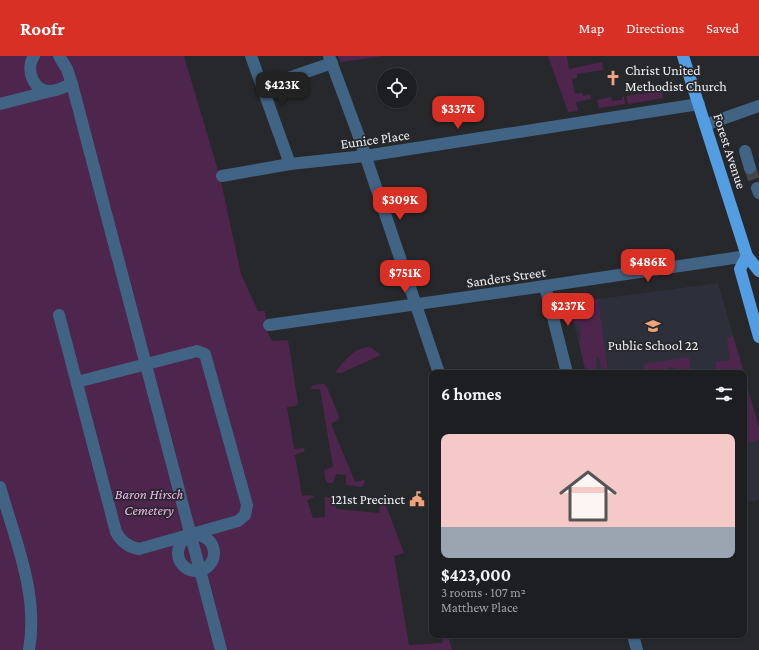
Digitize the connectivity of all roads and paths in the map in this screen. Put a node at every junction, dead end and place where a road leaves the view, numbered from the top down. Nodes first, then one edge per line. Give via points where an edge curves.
1 (34, 56) edge
2 (59, 56) edge
3 (251, 56) edge
4 (683, 56) edge
5 (330, 59) edge
6 (72, 84) junction
7 (262, 86) junction
8 (51, 91) junction
9 (0, 104) edge
10 (699, 104) junction
11 (759, 106) edge
12 (705, 125) junction
13 (745, 152) dead end
14 (365, 156) junction
15 (290, 164) junction
16 (750, 168) tunnel mouth
17 (222, 176) dead end
18 (747, 256) junction
19 (759, 271) edge
20 (546, 286) junction
21 (416, 304) junction
22 (59, 315) dead end
23 (269, 325) dead end
24 (759, 337) edge
25 (146, 364) junction
26 (438, 370) edge
27 (566, 370) edge
28 (77, 382) junction
29 (0, 487) edge
30 (191, 535) junction
31 (201, 571) junction
32 (634, 638) edge
33 (29, 650) edge
34 (221, 650) edge
35 (637, 650) edge

1 - 8 street via 30,66 32,78 39,86
2 - 6 street via 65,63
3 - 7 street
4 - 10 main road, Forest Avenue
5 - 7 street
5 - 14 street
6 - 8 street
6 - 25 street
7 - 15 street
8 - 9 street
10 - 12 main road, Forest Avenue
10 - 14 street, Eunice Place
11 - 12 street
12 - 18 main road, Forest Avenue
13 - 16 street
14 - 15 street, Eunice Place
14 - 21 street
15 - 17 street, Eunice Place
18 - 19 main road, Forest Avenue
18 - 20 street, Sanders Street
18 - 24 main road via 740,269
20 - 21 street, Sanders Street
20 - 27 street
21 - 23 street, Sanders Street
21 - 26 street
22 - 28 street
25 - 28 street
25 - 30 street
25 - 30 street via 197,351 205,354 247,505 245,515 238,521
28 - 30 street via 119,539 132,548 139,549
29 - 33 street via 29,586 32,614
30 - 31 street
30 - 31 street via 197,534 208,538 214,548 213,559
30 - 31 street via 178,546 178,558 189,570
31 - 34 street
32 - 35 street

